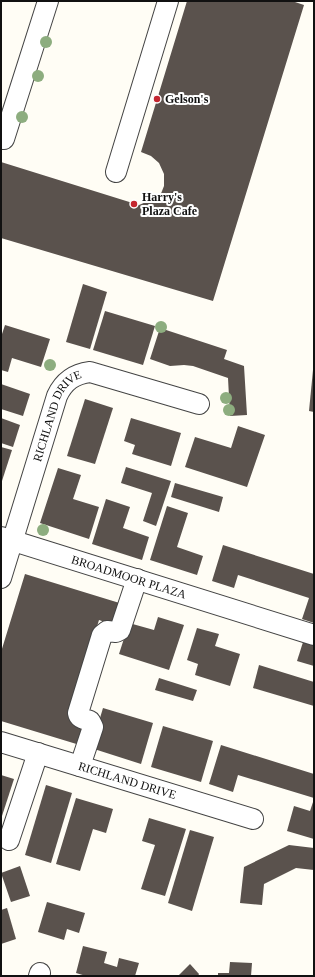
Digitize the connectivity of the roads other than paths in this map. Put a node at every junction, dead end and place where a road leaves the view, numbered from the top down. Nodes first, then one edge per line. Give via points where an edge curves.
1 (48, 1) edge
2 (168, 1) edge
3 (4, 139) dead end
4 (116, 172) dead end
5 (199, 404) dead end
6 (7, 539) edge
7 (1, 578) edge
8 (137, 579) junction
9 (314, 635) edge
10 (1, 742) edge
11 (38, 753) junction
12 (80, 766) junction
13 (253, 819) dead end
14 (9, 840) dead end

1 - 3 street
2 - 4 street
5 - 6 street, RICHLAND DRIVE via 90,372 66,381 57,396
6 - 7 street, RICHLAND DRIVE
6 - 8 street, BROADMOOR PLAZA
8 - 9 street, BROADMOOR PLAZA
8 - 12 street via 120,630 106,631 102,635 78,713 81,718 90,721 93,727
10 - 11 street, RICHLAND DRIVE
11 - 12 street, RICHLAND DRIVE
11 - 14 street
12 - 13 street, RICHLAND DRIVE

